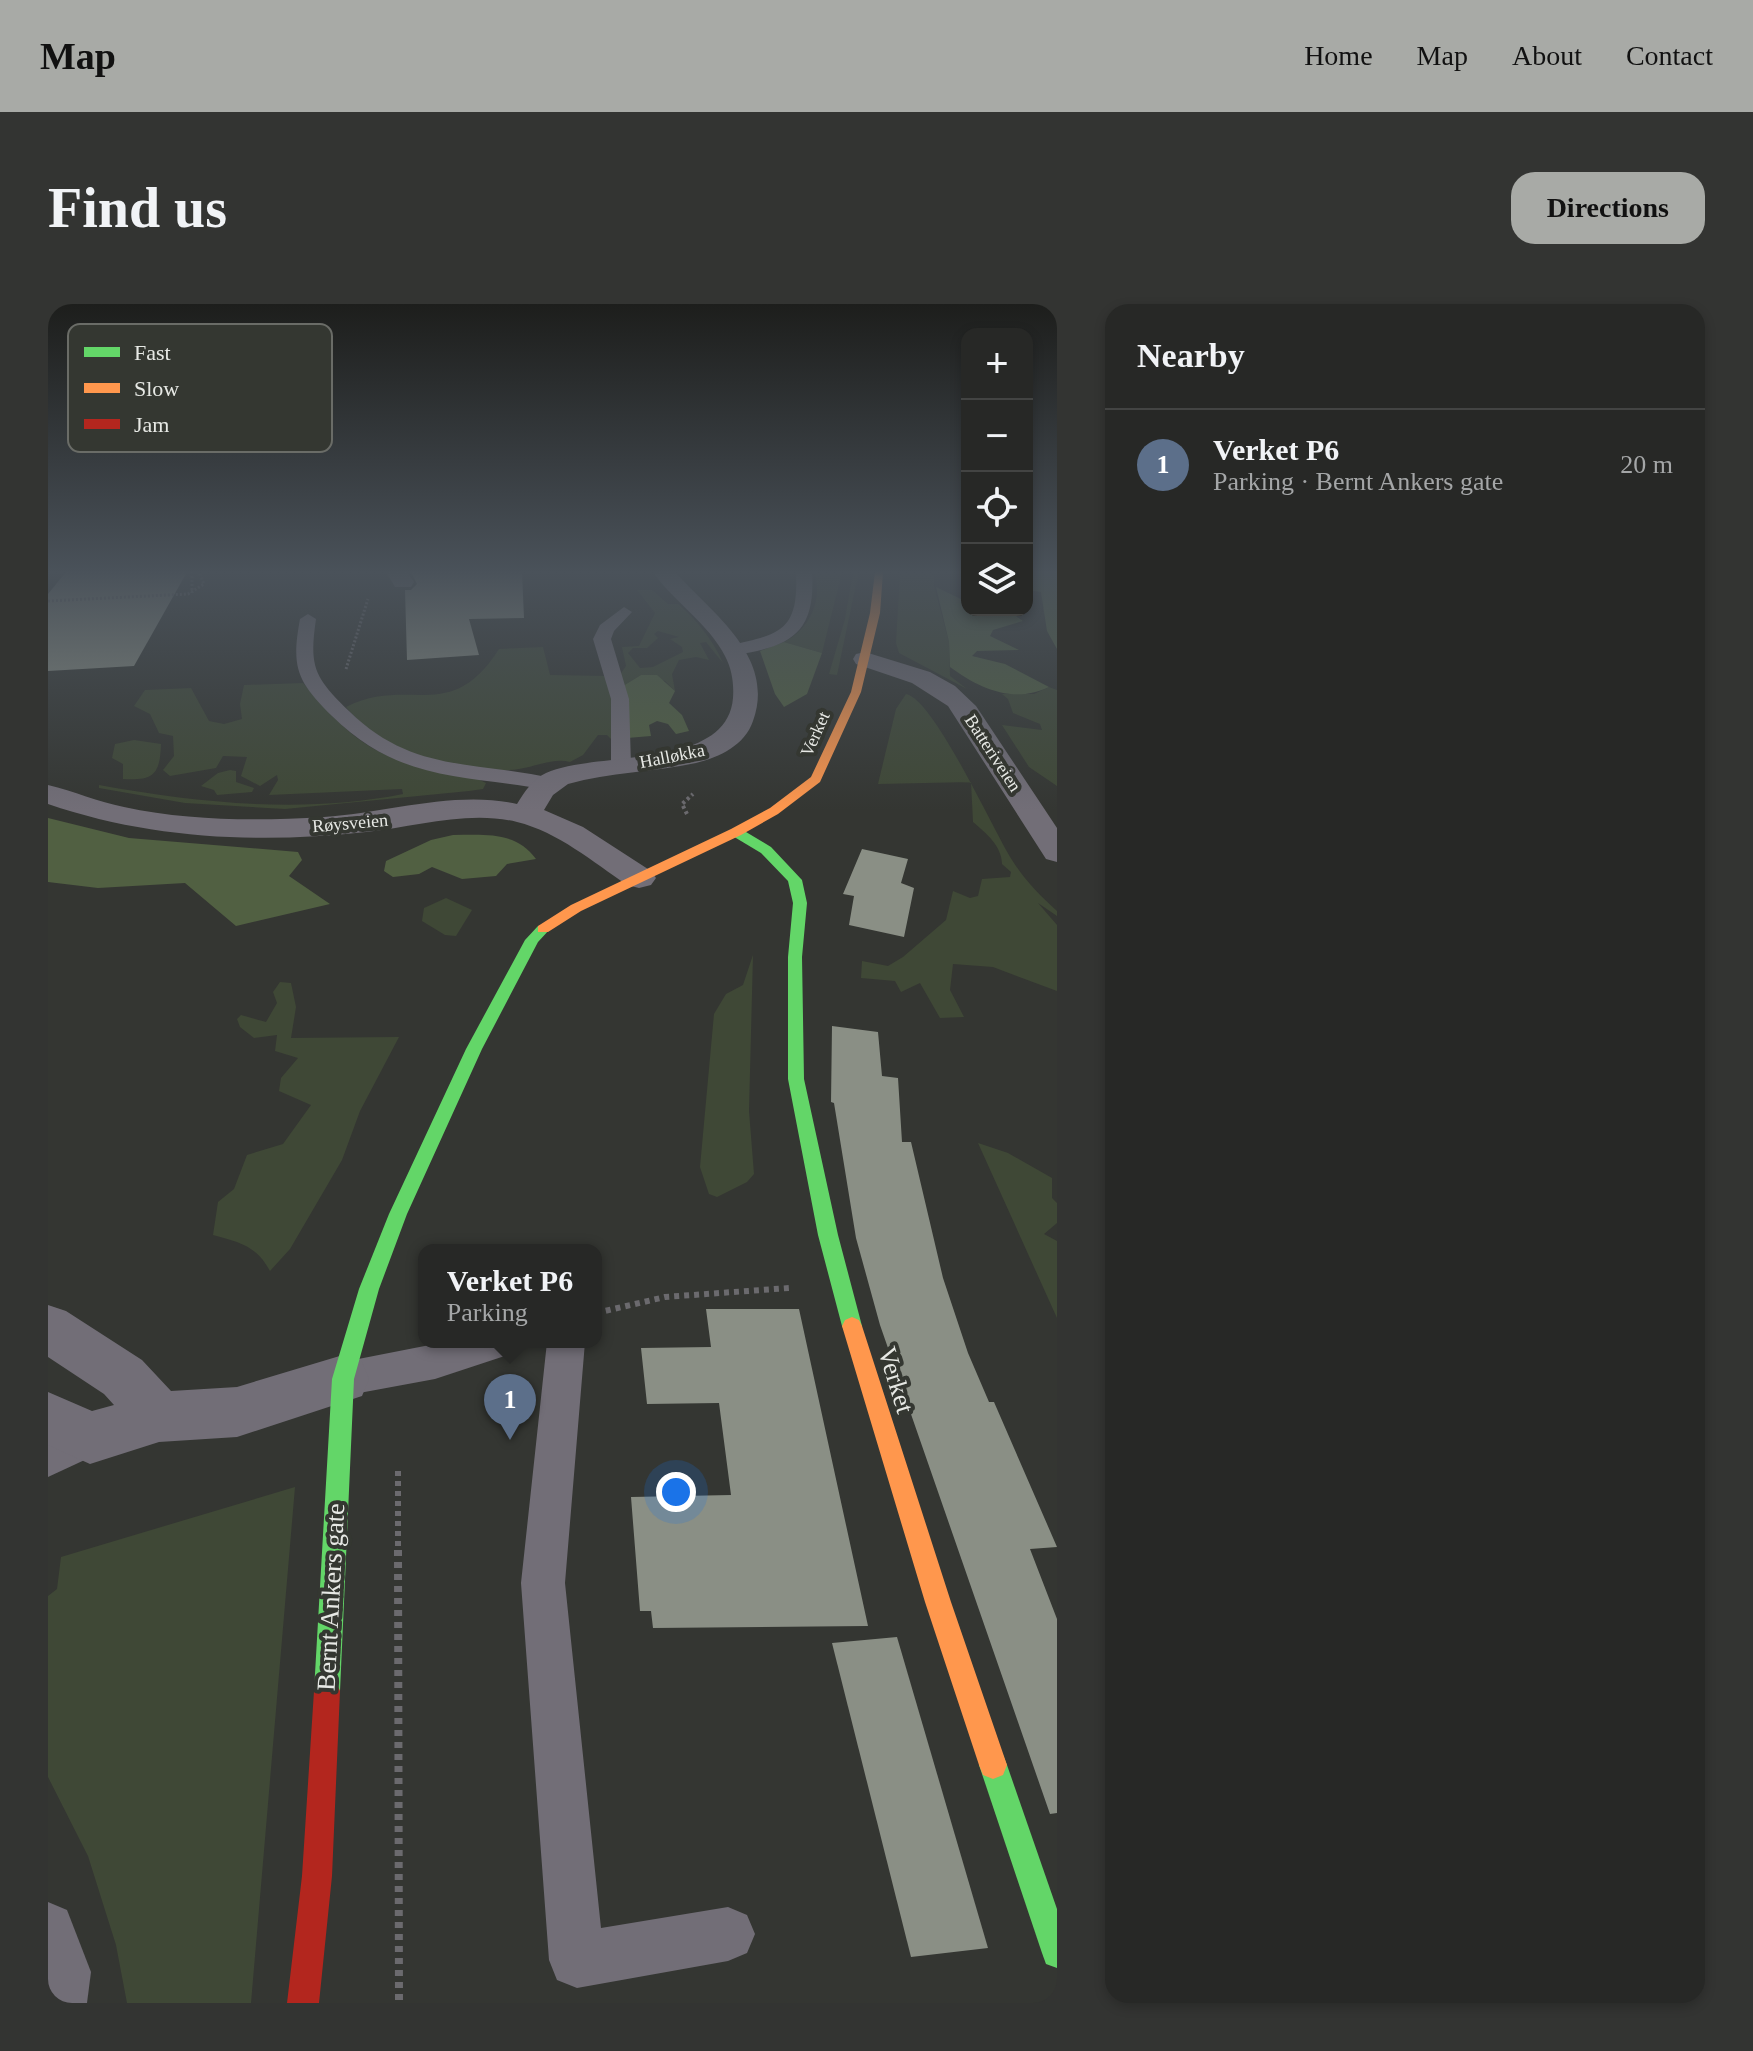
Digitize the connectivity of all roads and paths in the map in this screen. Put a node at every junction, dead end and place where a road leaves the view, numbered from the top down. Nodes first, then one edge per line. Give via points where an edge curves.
1 (302, 651) edge
2 (351, 651) edge
3 (606, 651) edge
4 (735, 651) edge
5 (866, 651) edge
6 (865, 659) junction
7 (325, 698) junction
8 (621, 765) junction
9 (547, 784) junction
10 (48, 794) edge
11 (527, 814) junction
12 (736, 832) junction
13 (1057, 852) edge
14 (639, 878) junction
15 (803, 1287) dead end
16 (602, 1312) edge
17 (48, 1327) edge
18 (479, 1348) edge
19 (565, 1348) edge
20 (343, 1379) junction
21 (159, 1417) junction
22 (62, 1437) edge
23 (398, 1459) dead end
24 (48, 1929) edge
25 (728, 1934) dead end
26 (1057, 1953) edge
27 (59, 2003) edge
28 (303, 2003) edge
29 (399, 2003) edge

1 - 7 lane via 304,673
2 - 7 path via 343,676
3 - 8 lane via 620,699
4 - 8 street, Halløkka via 748,686 745,715 729,739 694,755
5 - 6 street, Verket
6 - 12 street, Verket via 856,692 816,779
6 - 13 street, Batteriveien via 915,674 952,693
7 - 9 lane via 364,736 398,754
8 - 9 street, Halløkka
9 - 11 street
10 - 11 street, Røysveien via 127,816 242,828 476,811
11 - 14 street, Røysveien
12 - 14 street, Verket
12 - 26 street, Verket via 766,850 795,880 800,903 796,1079 828,1235 938,1602
14 - 20 street, Verket via 550,922 532,940 474,1049 398,1214
15 - 16 path via 665,1297
17 - 21 street via 123,1377
18 - 20 lane
19 - 25 lane via 543,1583 577,1960
20 - 21 street via 237,1412
20 - 28 street, Bernt Ankers gate via 317,1876
21 - 22 street
23 - 29 path
24 - 27 lane via 63,1972

